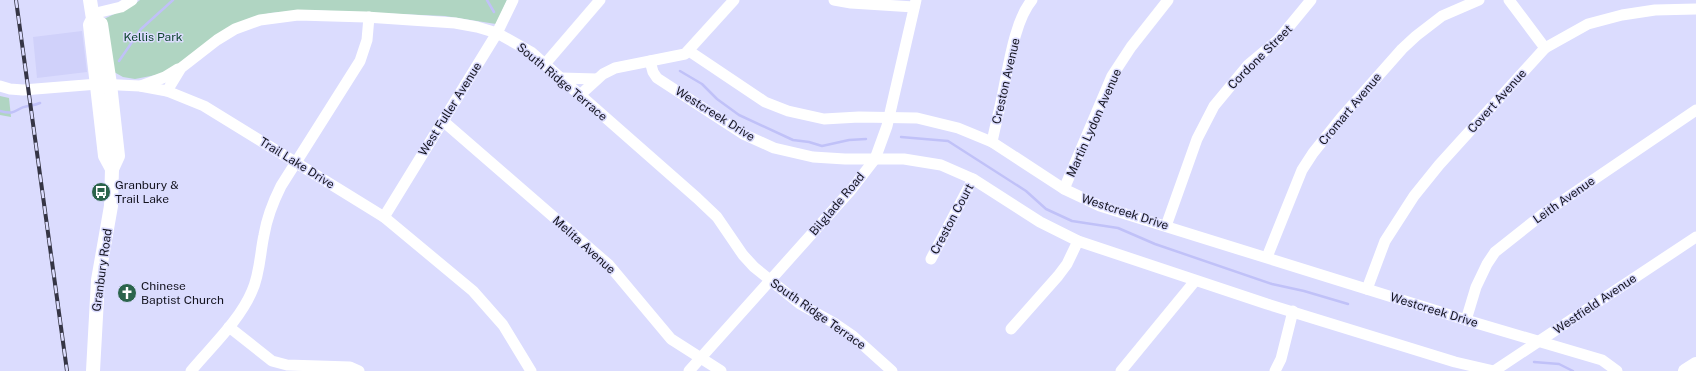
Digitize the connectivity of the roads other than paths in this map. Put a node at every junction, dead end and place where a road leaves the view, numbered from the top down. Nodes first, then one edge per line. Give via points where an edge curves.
1 (132, 0) edge
2 (513, 0) edge
3 (600, 0) edge
4 (734, 0) edge
5 (834, 0) edge
6 (1032, 0) edge
7 (1168, 0) edge
8 (1312, 0) edge
9 (1479, 0) edge
10 (1509, 0) edge
11 (915, 4) edge
12 (1696, 9) edge
13 (92, 11) edge
14 (369, 17) junction
15 (498, 33) junction
16 (1544, 48) junction
17 (689, 51) junction
18 (650, 61) junction
19 (544, 64) junction
20 (181, 68) junction
21 (561, 78) junction
22 (597, 79) junction
23 (104, 84) junction
24 (0, 86) edge
25 (140, 86) junction
26 (167, 91) junction
27 (580, 94) junction
28 (1696, 110) edge
29 (890, 117) junction
30 (443, 121) junction
31 (992, 142) junction
32 (874, 159) junction
33 (296, 163) junction
34 (974, 179) junction
35 (1064, 189) junction
36 (384, 217) junction
37 (1166, 226) junction
38 (1696, 237) edge
39 (1078, 241) junction
40 (1267, 257) junction
41 (931, 259) dead end
42 (770, 281) junction
43 (1195, 281) junction
44 (1367, 289) junction
45 (1293, 311) junction
46 (1466, 320) junction
47 (229, 327) junction
48 (1011, 329) dead end
49 (1539, 342) junction
50 (701, 357) junction
51 (1696, 364) edge
52 (271, 366) edge
53 (93, 371) edge
54 (191, 371) edge
55 (359, 371) edge
56 (531, 371) edge
57 (689, 371) edge
58 (721, 371) edge
59 (892, 371) edge
60 (1121, 371) edge
61 (1275, 371) edge
62 (1494, 371) edge
63 (1617, 371) edge
64 (1685, 371) edge

1 - 13 street via 121,7
2 - 15 street, West Fuller Avenue
3 - 19 street
4 - 17 street
5 - 11 street via 851,3
6 - 31 street, Creston Avenue via 1020,23 1012,48
7 - 35 street, Martin Lydon Avenue via 1112,76
8 - 37 street, Cordone Street via 1278,40 1248,65 1214,106 1197,139
9 - 40 street, Cromart Avenue via 1442,16 1416,36 1341,118 1302,170
10 - 16 street
11 - 29 street, Bilglade Road
12 - 16 street, Covert Avenue via 1655,10 1588,24
13 - 23 main road, Granbury Road via 90,25
14 - 15 street, South Ridge Terrace via 455,23
14 - 20 street, South Ridge Terrace via 298,15 260,20 235,29
14 - 33 street via 367,40 360,61
15 - 19 street, South Ridge Terrace via 526,48
15 - 30 street, West Fuller Avenue
16 - 44 street, Covert Avenue via 1414,196 1385,241
17 - 18 street via 683,55
17 - 29 street, Westcreek Drive via 764,102 788,111 824,119
18 - 22 street via 614,68
18 - 32 street, Westcreek Drive via 652,72 657,78 762,144 814,157
19 - 21 street, South Ridge Terrace
20 - 25 street via 166,77
20 - 26 street, South Ridge Terrace
21 - 22 street
21 - 27 street, South Ridge Terrace
22 - 27 street
23 - 24 street, Trail Lake Drive via 23,90
23 - 25 street, Trail Lake Drive
23 - 53 main road, Granbury Road via 106,156 112,169 111,206 98,280
25 - 26 street, Trail Lake Drive
26 - 33 street, Trail Lake Drive via 204,106
27 - 42 street, South Ridge Terrace via 717,217 743,255
28 - 46 street, Leith Avenue via 1543,214 1495,252 1476,287
29 - 31 street, Westcreek Drive via 944,123
29 - 32 street, Bilglade Road
30 - 36 street, West Fuller Avenue
30 - 50 street, Melita Avenue via 609,265 671,339
31 - 35 street, Westcreek Drive
32 - 34 street, Westcreek Drive via 930,162
32 - 42 street, Bilglade Road via 851,190
33 - 36 street, Trail Lake Drive
33 - 47 street via 270,210 253,291
34 - 39 street, Westcreek Drive via 1040,222
34 - 41 street, Creston Court
35 - 37 street, Westcreek Drive via 1100,206
36 - 56 street, Trail Lake Drive via 473,291 503,325
37 - 40 street, Westcreek Drive
38 - 49 street, Westfield Avenue
39 - 43 street, Westcreek Drive
39 - 48 street via 1058,276
40 - 44 street, Westcreek Drive
42 - 50 street, Bilglade Road
42 - 59 street, South Ridge Terrace via 800,304 848,333
43 - 45 street, Westcreek Drive
43 - 60 street
44 - 46 street, Westcreek Drive
45 - 61 street via 1281,359
45 - 62 street, Westcreek Drive via 1455,362
46 - 49 street, Westcreek Drive
47 - 52 street
47 - 54 street
49 - 62 street, Westfield Avenue
49 - 63 street, Westcreek Drive via 1602,360
50 - 57 street, Bilglade Road
50 - 58 street, Melita Avenue
51 - 64 main road
52 - 55 street via 350,367

